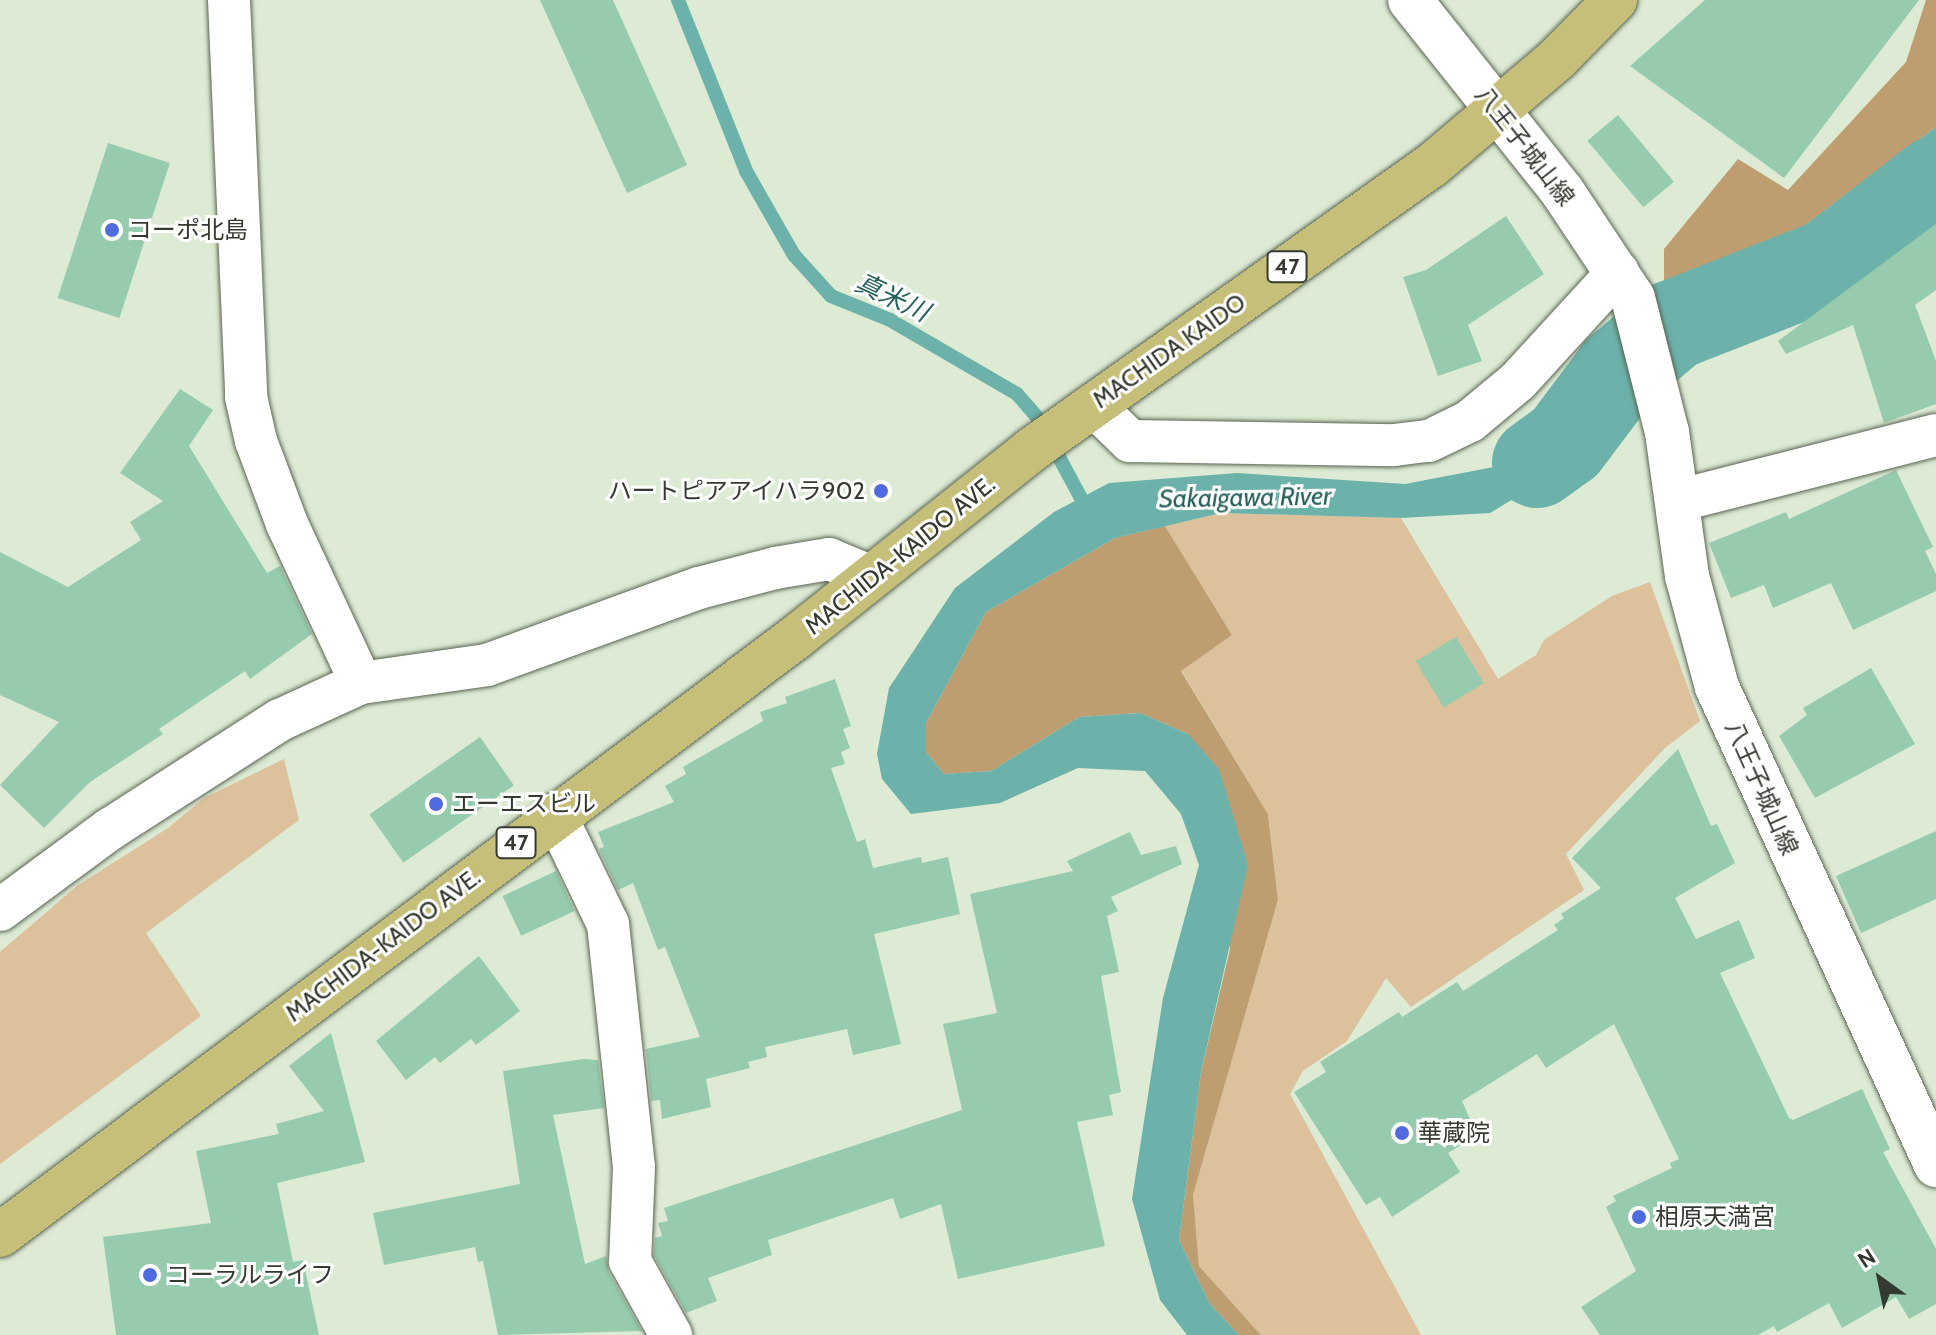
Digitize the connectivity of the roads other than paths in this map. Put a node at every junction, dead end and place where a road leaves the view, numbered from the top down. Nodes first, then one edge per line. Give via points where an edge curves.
1 (229, 0) edge
2 (1410, 0) edge
3 (1615, 0) edge
4 (1499, 110) junction
5 (1626, 285) junction
6 (1082, 413) junction
7 (1936, 435) edge
8 (1677, 501) junction
9 (872, 577) junction
10 (361, 683) junction
11 (555, 814) junction
12 (0, 910) edge
13 (1936, 1165) edge
14 (0, 1235) edge
15 (671, 1335) edge

1 - 10 street via 246,397 256,441 287,524
2 - 4 main road, 八王子城山線
3 - 4 main road, 47
4 - 5 main road, 八王子城山線
4 - 6 main road, MACHIDA KAIDO / 47 via 1431,166
5 - 6 street via 1470,421 1429,441 1130,441
5 - 8 main road, 八王子城山線 via 1658,389
6 - 9 main road, MACHIDA-KAIDO AVE. / 47
7 - 8 street
8 - 13 main road, 八王子城山線 via 1687,576 1717,687
9 - 10 street via 829,559 775,568 699,588 487,665
9 - 11 main road, MACHIDA-KAIDO AVE. / 47
10 - 12 street via 280,720 110,829
11 - 14 main road, MACHIDA-KAIDO AVE. / 47
11 - 15 street via 608,924 634,1167 630,1261

